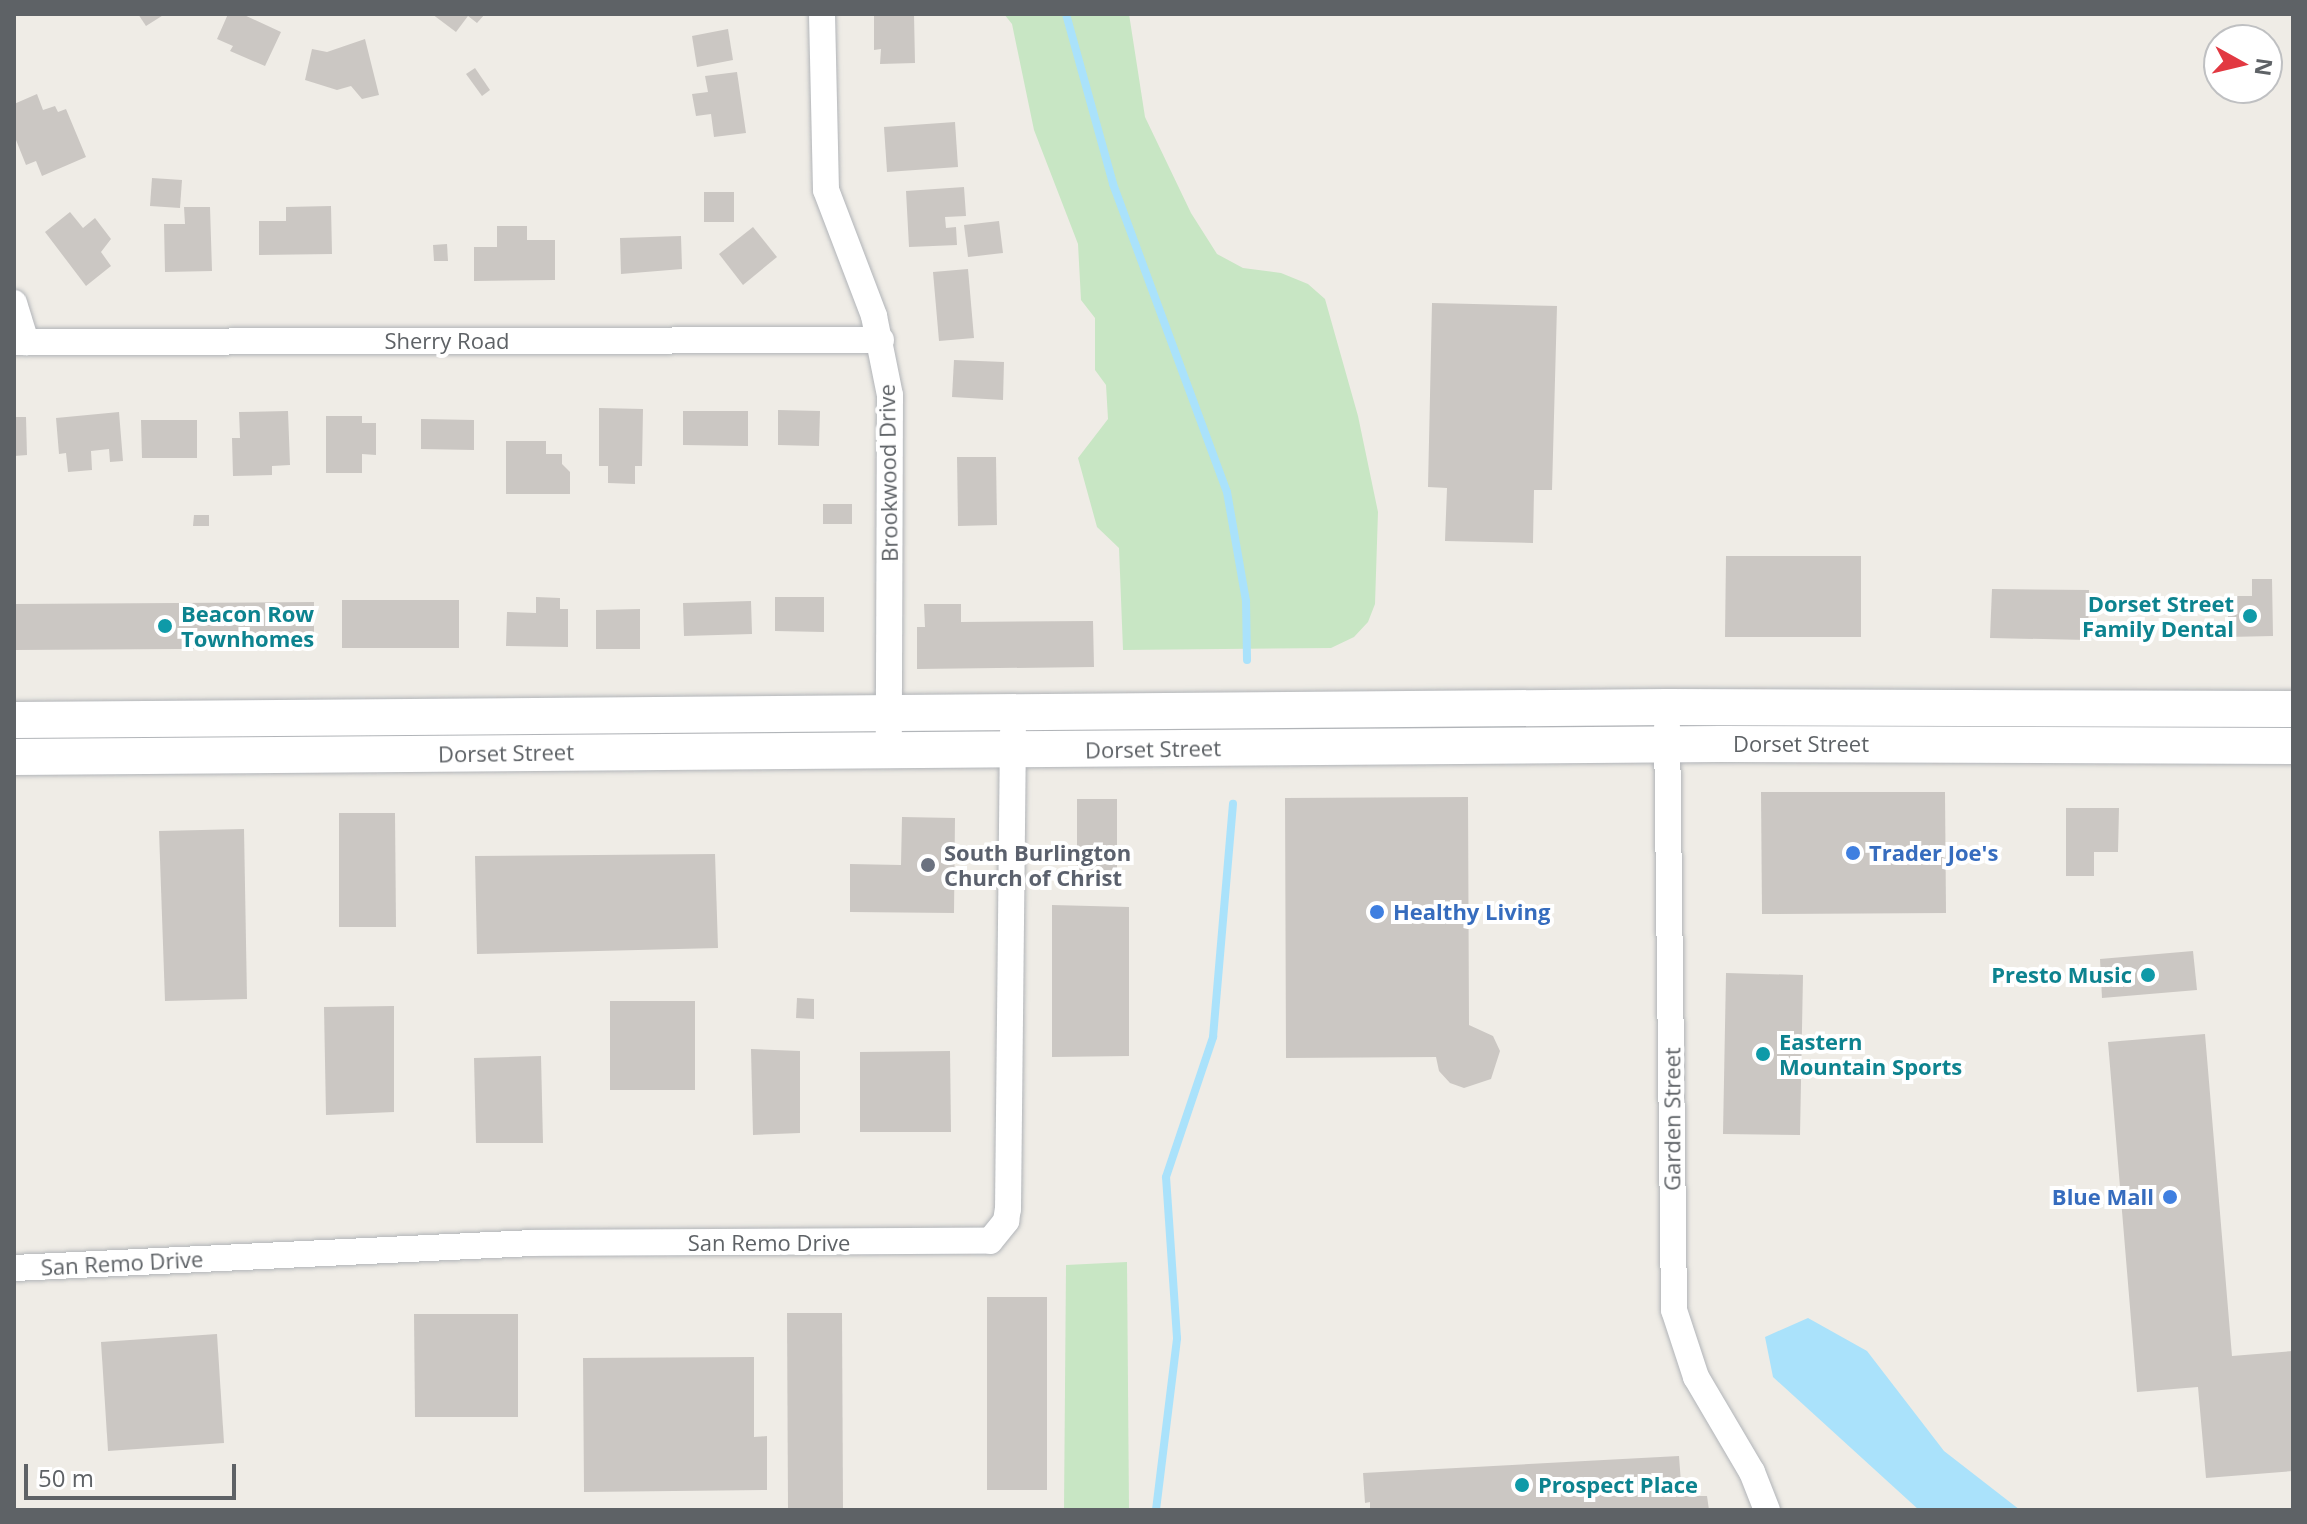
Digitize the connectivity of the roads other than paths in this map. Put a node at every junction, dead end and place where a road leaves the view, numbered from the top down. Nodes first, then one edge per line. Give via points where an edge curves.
1 (822, 14) edge
2 (14, 303) edge
3 (881, 340) junction
4 (20, 342) edge
5 (1667, 707) junction
6 (2293, 709) edge
7 (890, 713) junction
8 (1013, 713) junction
9 (14, 720) edge
10 (1668, 745) junction
11 (2293, 746) edge
12 (1013, 750) junction
13 (889, 751) junction
14 (14, 757) edge
15 (14, 1268) edge
16 (1767, 1510) edge

1 - 3 street, Brookwood Drive via 826,190
2 - 4 street
3 - 4 street, Sherry Road
3 - 7 street, Brookwood Drive via 890,395
5 - 6 main road, Dorset Street
5 - 8 main road, Dorset Street
5 - 10 street, Garden Street
7 - 8 main road, Dorset Street
7 - 9 main road, Dorset Street
7 - 13 street, Brookwood Drive
8 - 12 street, San Remo Drive
10 - 11 main road, Dorset Street
10 - 12 main road, Dorset Street
10 - 16 street, Garden Street via 1674,1310 1696,1377 1752,1472
12 - 13 main road, Dorset Street
12 - 15 street, San Remo Drive via 1008,1209 1000,1232 990,1241 533,1243
13 - 14 main road, Dorset Street

